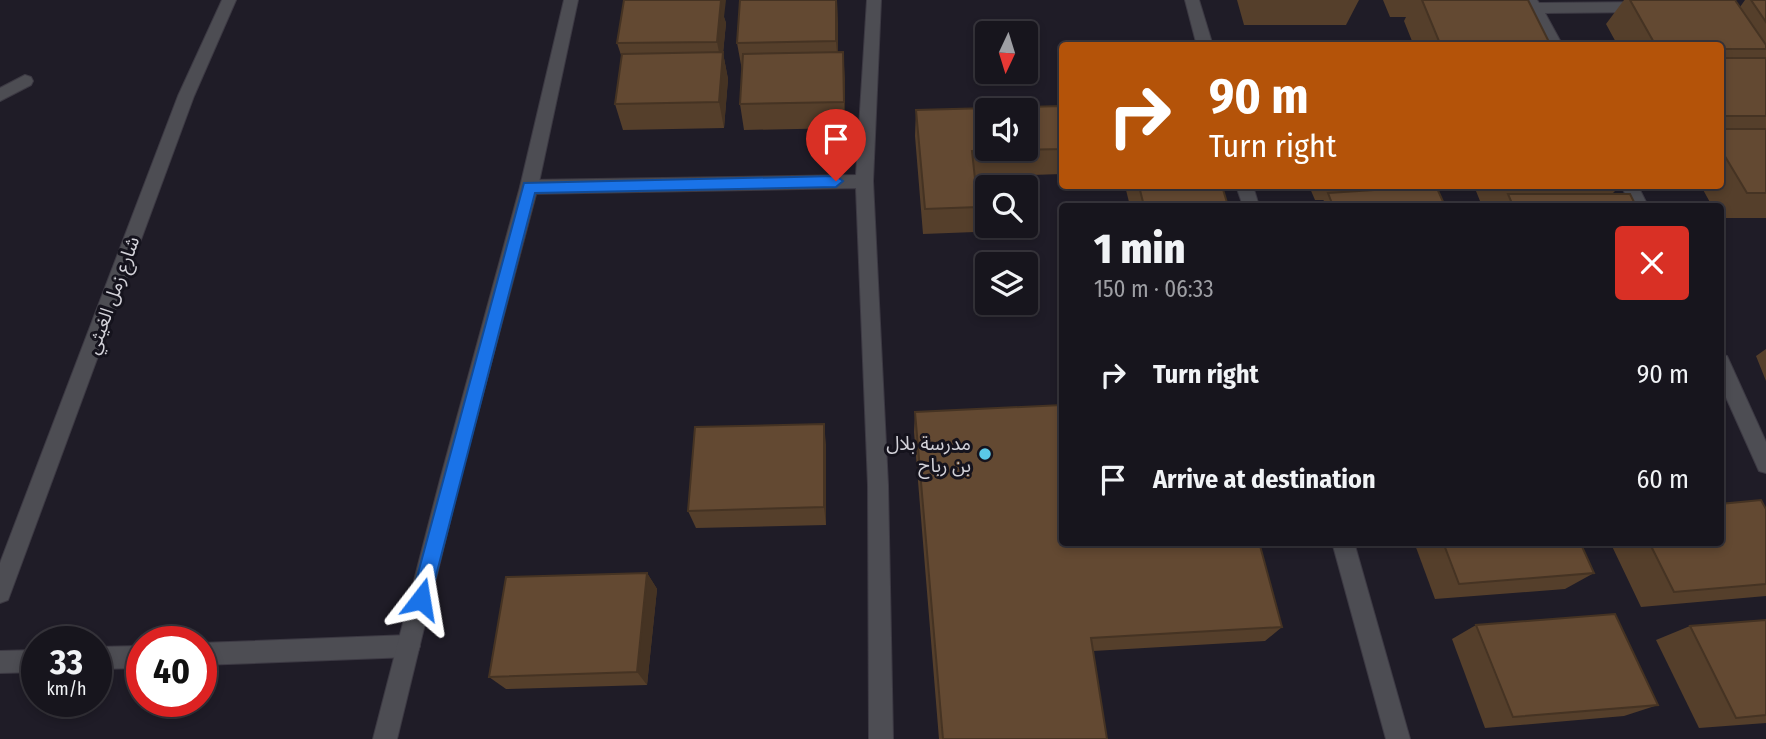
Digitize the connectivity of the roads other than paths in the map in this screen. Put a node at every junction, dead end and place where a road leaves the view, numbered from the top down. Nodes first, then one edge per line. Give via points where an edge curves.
1 (229, 0) edge
2 (570, 0) edge
3 (874, 0) edge
4 (1192, 0) edge
5 (1533, 4) edge
6 (1657, 7) edge
7 (1204, 42) edge
8 (1554, 42) edge
9 (25, 81) dead end
10 (0, 95) edge
11 (864, 181) junction
12 (529, 187) junction
13 (1724, 371) edge
14 (1766, 464) edge
15 (1344, 546) edge
16 (0, 592) edge
17 (409, 646) junction
18 (217, 653) edge
19 (21, 661) edge
20 (0, 662) edge
21 (385, 739) edge
22 (881, 739) edge
23 (1398, 739) edge

1 - 16 street, شارع زمل الغيثي via 186,96
2 - 12 street
3 - 11 street
4 - 7 street
5 - 6 street
5 - 8 street
9 - 10 street
11 - 12 street
11 - 22 street via 878,485
12 - 17 street
13 - 14 street
15 - 23 street
17 - 18 street
17 - 21 street
19 - 20 street

